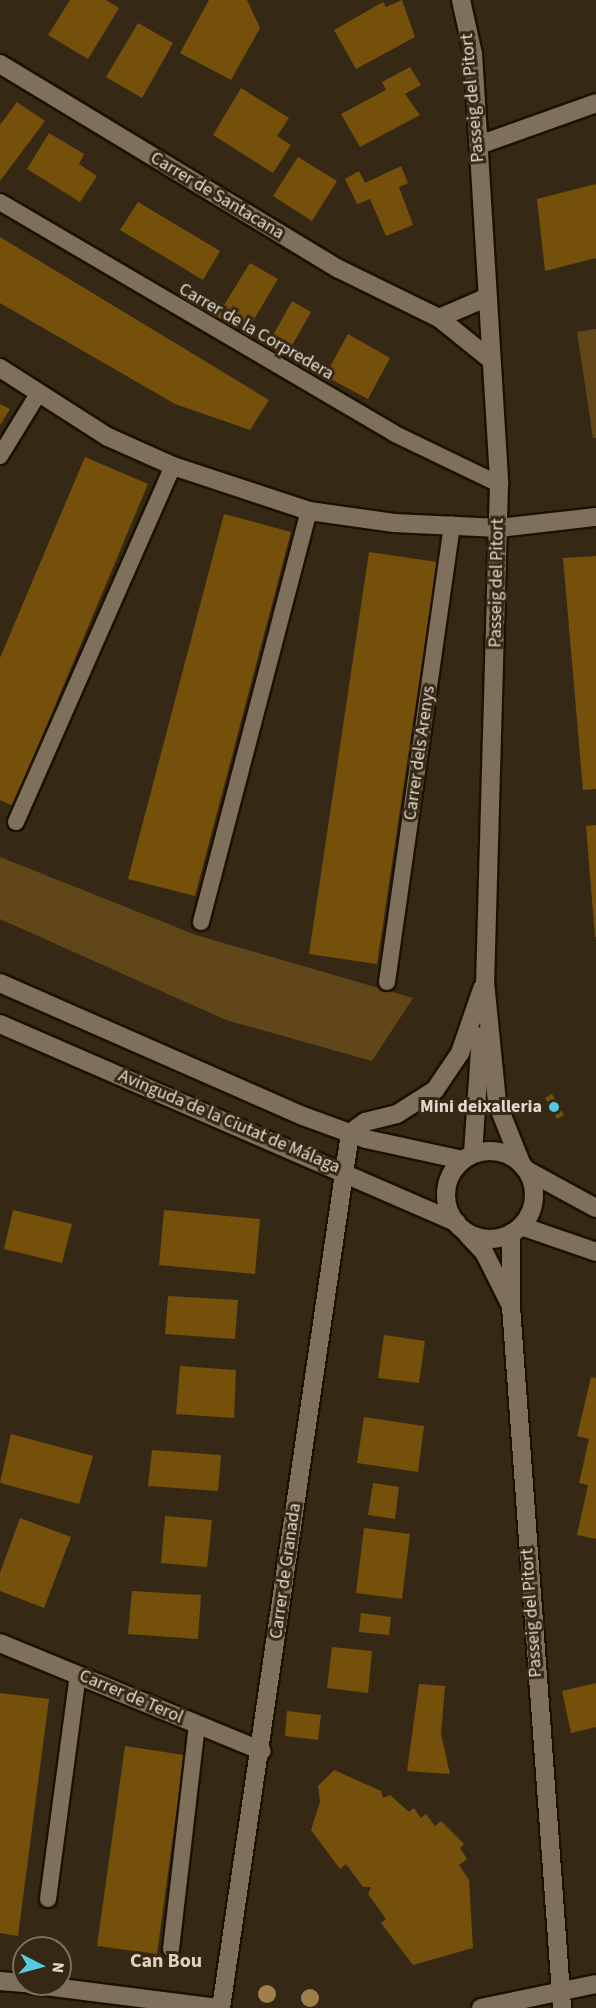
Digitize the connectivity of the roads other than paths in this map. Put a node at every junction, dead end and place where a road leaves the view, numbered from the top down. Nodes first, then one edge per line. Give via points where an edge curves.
1 (461, 0) edge
2 (0, 64) edge
3 (596, 103) edge
4 (479, 145) junction
5 (0, 202) edge
6 (488, 297) junction
7 (439, 318) junction
8 (491, 360) junction
9 (0, 368) edge
10 (38, 394) junction
11 (0, 456) edge
12 (173, 466) junction
13 (498, 484) junction
14 (309, 511) junction
15 (596, 517) edge
16 (452, 525) junction
17 (499, 528) junction
18 (16, 822) dead end
19 (201, 922) dead end
20 (387, 982) dead end
21 (485, 982) junction
22 (0, 983) edge
23 (0, 1024) edge
24 (350, 1133) junction
25 (468, 1157) junction
26 (524, 1167) junction
27 (342, 1170) junction
28 (596, 1209) edge
29 (461, 1227) junction
30 (516, 1230) junction
31 (596, 1251) edge
32 (511, 1306) junction
33 (0, 1643) edge
34 (78, 1675) junction
35 (197, 1725) junction
36 (262, 1751) junction
37 (48, 1899) dead end
38 (171, 1949) dead end
39 (596, 1984) edge
40 (72, 1989) edge
41 (561, 1999) edge
42 (220, 2008) edge
43 (481, 2008) edge

1 - 4 street, Passeig del Pitort via 473,54
2 - 7 street, Carrer de Santacana via 339,268
3 - 4 street
4 - 6 street, Passeig del Pitort
5 - 13 lane, Carrer de la Corpredera via 375,423
6 - 7 street
6 - 8 street, Passeig del Pitort
7 - 8 street, Carrer de Santacana
8 - 13 street, Passeig del Pitort
9 - 10 street
10 - 11 lane
10 - 12 street via 108,437
12 - 14 street
12 - 18 lane
13 - 17 street, Passeig del Pitort
14 - 16 street
14 - 19 lane
15 - 17 street
16 - 17 street
16 - 20 lane, Carrer dels Arenys
17 - 21 street, Passeig del Pitort
21 - 24 street via 460,1053 435,1090 397,1114 365,1122
21 - 25 street
21 - 26 street, Passeig del Pitort via 497,1103
22 - 24 street, Avinguda de la Ciutat de Málaga
23 - 27 street, Avinguda de la Ciutat de Málaga
24 - 25 street, Avinguda de la Ciutat de Málaga
24 - 27 street, Carrer de Granada
25 - 26 street via 498,1151
25 - 29 street via 447,1183 446,1197
26 - 28 street
26 - 30 street via 534,1200
27 - 29 street, Avinguda de la Ciutat de Málaga
27 - 36 street, Carrer de Granada
29 - 30 street via 486,1239
29 - 32 street, Passeig del Pitort via 484,1252
30 - 31 street
30 - 32 street
32 - 41 street, Passeig del Pitort
33 - 34 street, Carrer de Terol
34 - 35 street, Carrer de Terol
34 - 37 lane
35 - 36 street, Carrer de Terol
35 - 38 lane
36 - 42 street, Carrer de Granada
39 - 41 street
40 - 42 street
41 - 43 street

